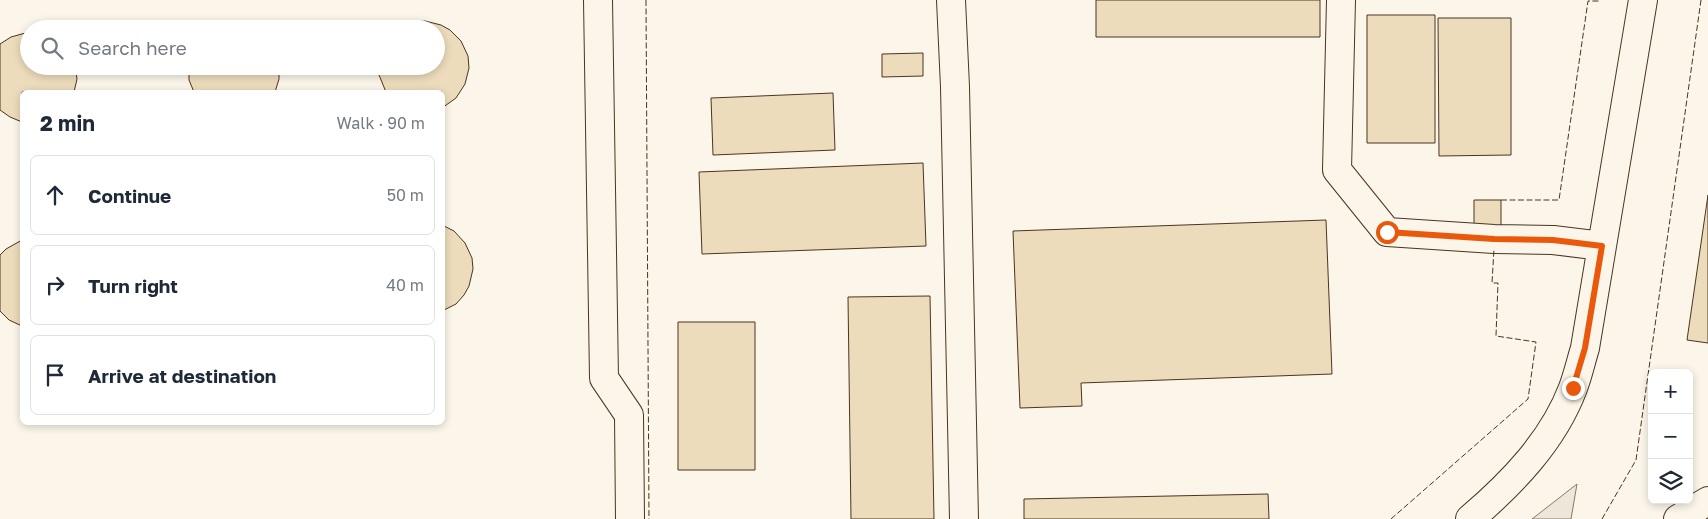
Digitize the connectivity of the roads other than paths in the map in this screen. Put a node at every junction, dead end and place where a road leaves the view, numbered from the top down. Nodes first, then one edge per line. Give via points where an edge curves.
1 (598, 0) edge
2 (951, 0) edge
3 (1341, 0) edge
4 (1643, 0) edge
5 (1602, 246) junction
6 (1708, 501) edge
7 (630, 519) edge
8 (964, 519) edge
9 (1470, 519) edge
10 (1678, 519) edge

1 - 7 street via 604,378 629,416
2 - 8 street
3 - 5 street via 1337,170 1387,232 1553,240
4 - 5 street
5 - 9 street via 1585,348 1573,388 1553,429 1528,463 1498,496
6 - 10 street

